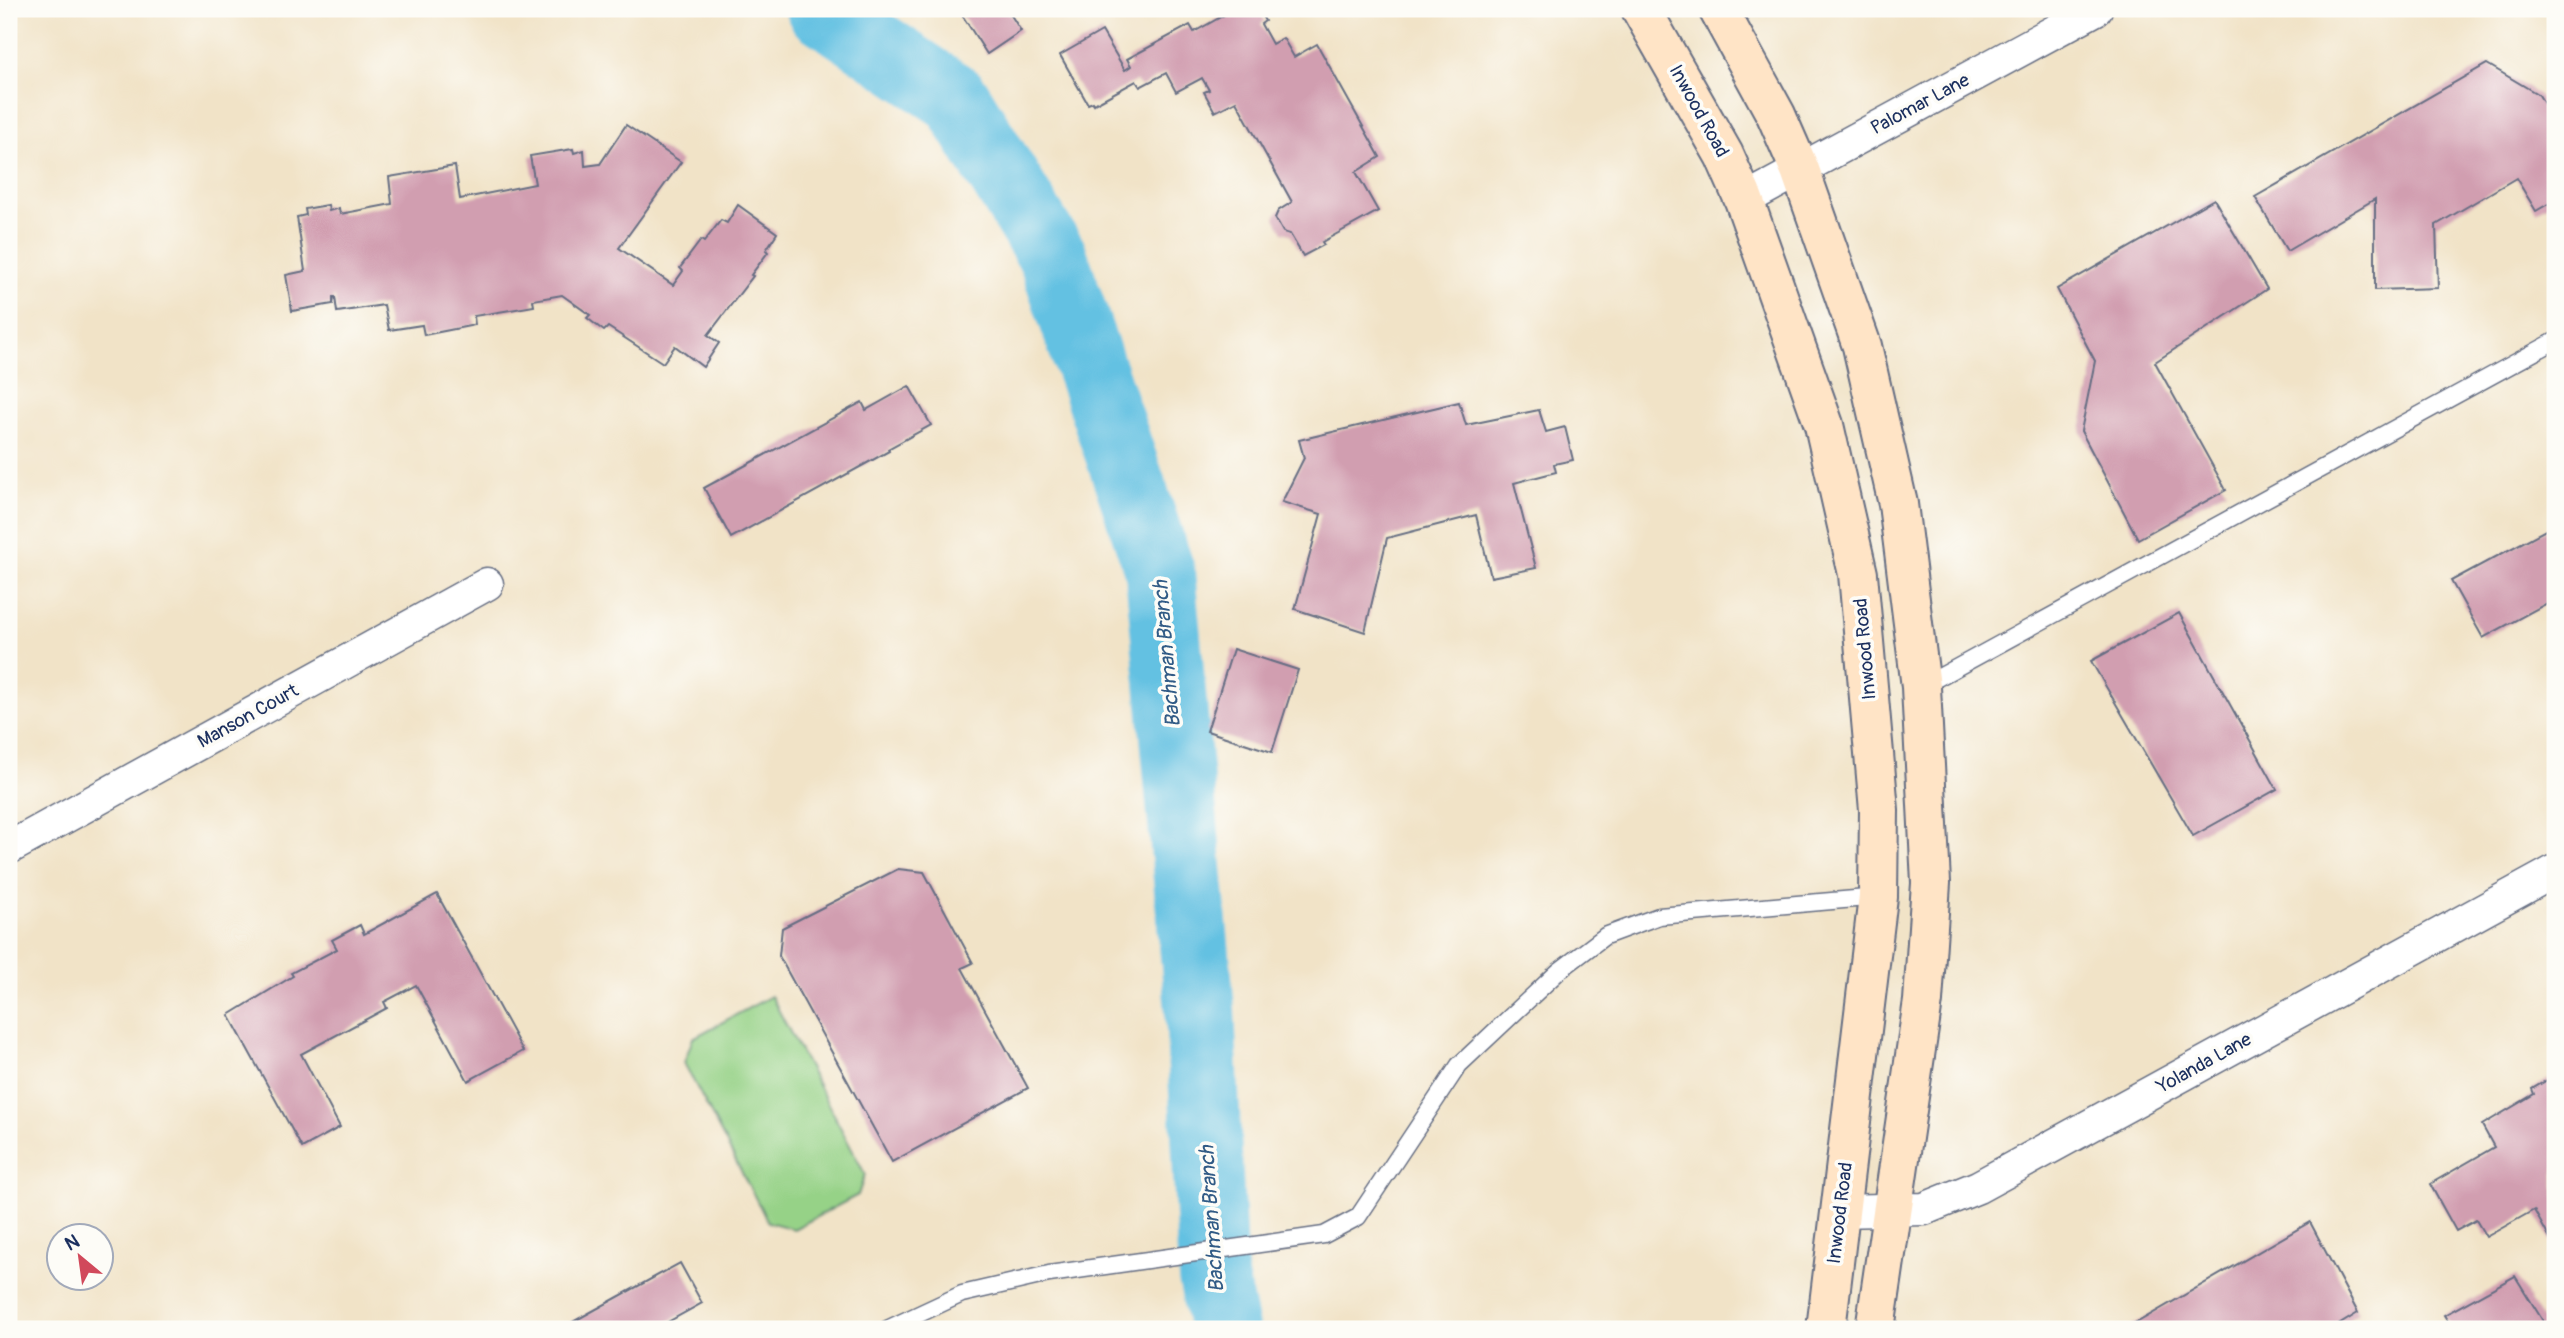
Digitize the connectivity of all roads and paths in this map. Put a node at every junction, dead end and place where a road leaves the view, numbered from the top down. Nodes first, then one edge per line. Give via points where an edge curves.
1 (1641, 9) edge
2 (1718, 9) edge
3 (2096, 9) edge
4 (1800, 170) junction
5 (1744, 200) junction
6 (2555, 341) edge
7 (487, 584) dead end
8 (1921, 687) junction
9 (1869, 696) junction
10 (9, 848) edge
11 (2555, 871) edge
12 (1878, 897) junction
13 (1893, 1210) junction
14 (1840, 1212) junction
15 (887, 1329) edge
16 (1826, 1329) edge
17 (1875, 1329) edge

1 - 5 main road, Inwood Road via 1718,144
2 - 4 main road via 1776,115
3 - 4 street, Palomar Lane
4 - 5 street, Palomar Lane
4 - 8 main road via 1865,359 1898,504
5 - 9 main road, Inwood Road via 1824,425 1858,574
6 - 8 lane
7 - 10 street, Manson Court
8 - 9 main road
8 - 13 main road via 1931,883 1923,1001
9 - 12 main road, Inwood Road via 1879,810
11 - 13 street, Yolanda Lane via 1978,1187 1924,1209
12 - 14 main road, Inwood Road
12 - 15 lane via 1659,916 1605,936 1559,971 1459,1065 1358,1217 1324,1236 1049,1274 962,1294
13 - 14 street, Yolanda Lane
13 - 17 main road
14 - 16 main road, Inwood Road

